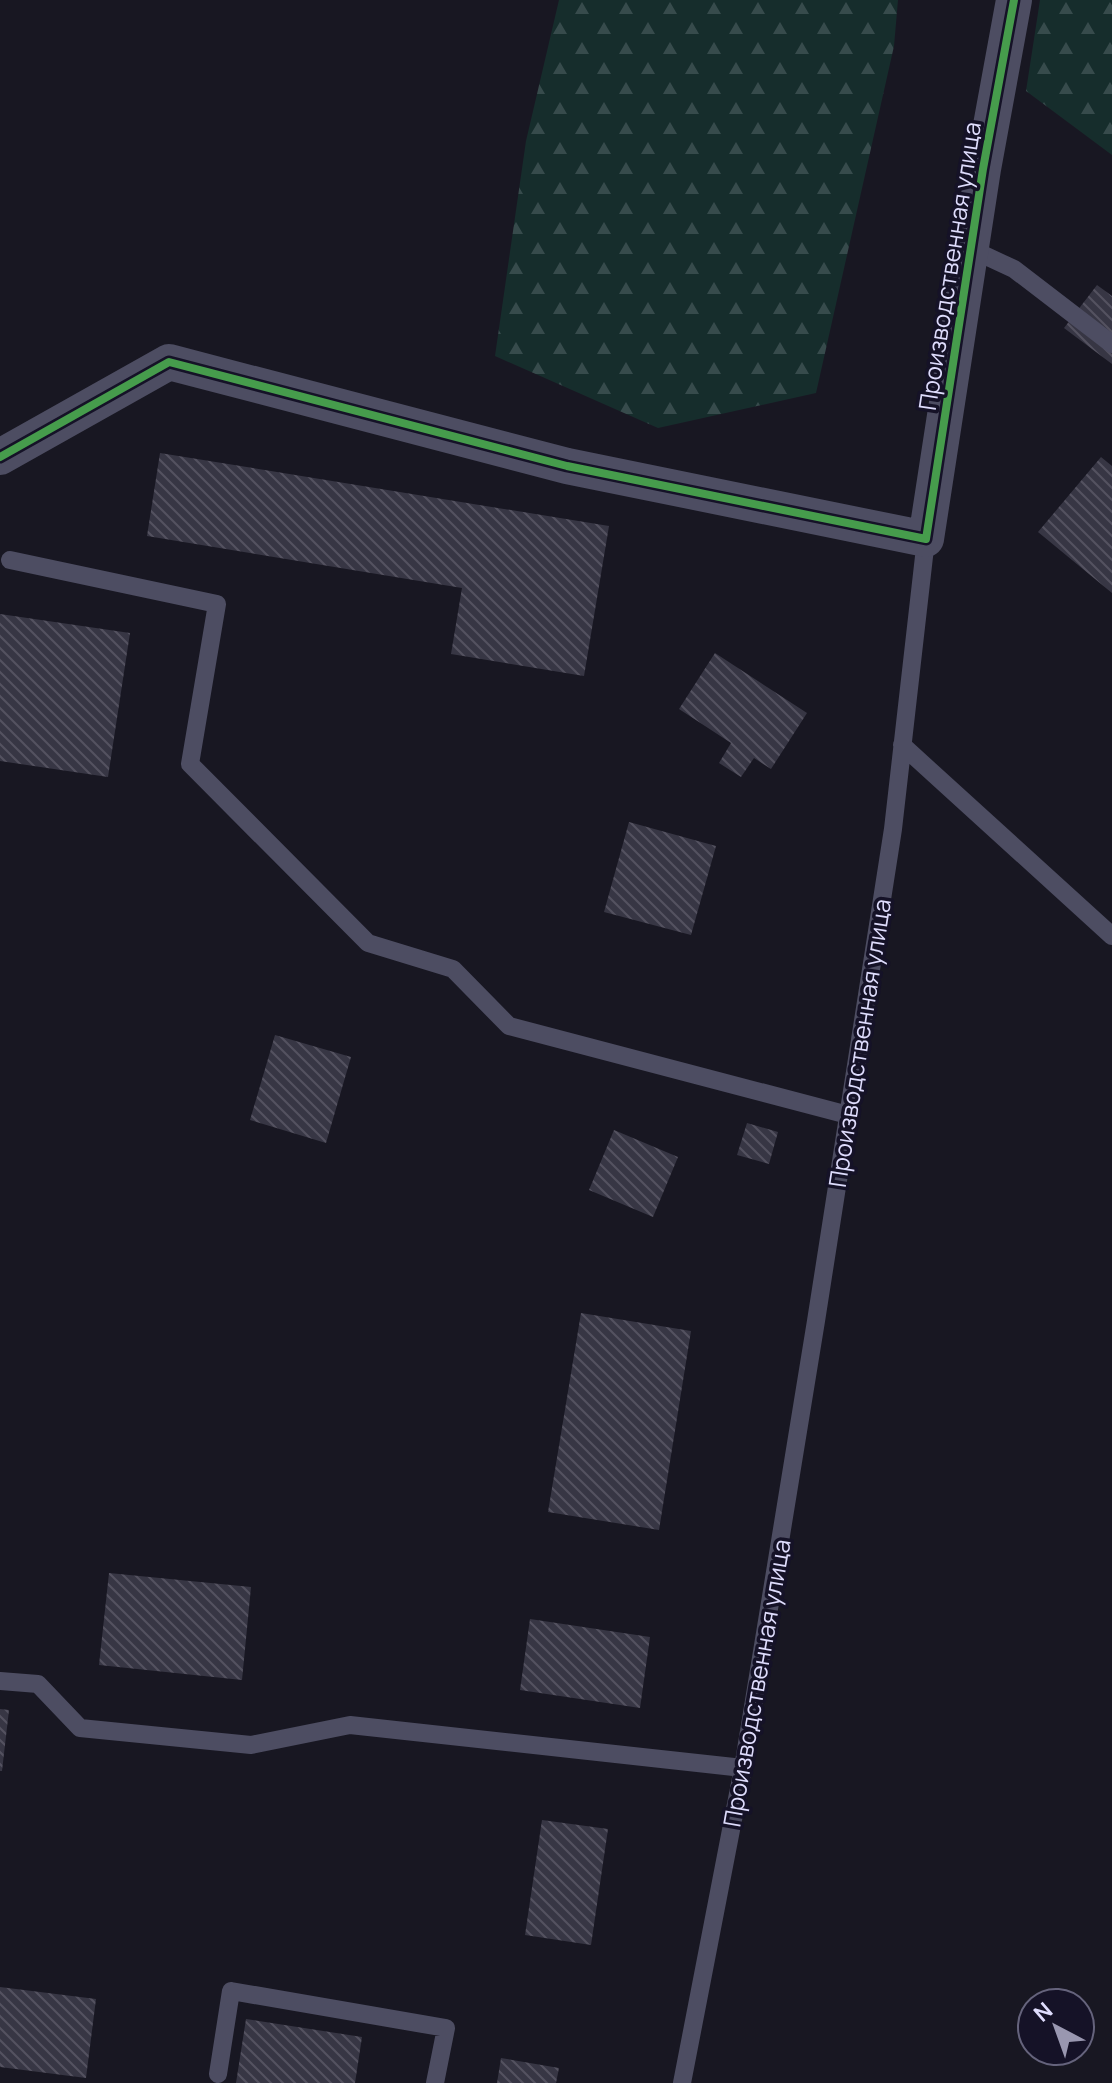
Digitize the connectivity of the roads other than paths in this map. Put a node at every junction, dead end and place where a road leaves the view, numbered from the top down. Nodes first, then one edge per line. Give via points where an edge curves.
1 (1014, 0) edge
2 (971, 249) junction
3 (1112, 344) edge
4 (0, 457) edge
5 (926, 539) junction
6 (10, 560) dead end
7 (902, 745) junction
8 (1112, 936) edge
9 (848, 1115) junction
10 (0, 1681) edge
11 (743, 1768) junction
12 (218, 2074) dead end
13 (435, 2083) edge
14 (682, 2083) edge

1 - 2 street, Производственная улица
2 - 3 lane via 1014,269
2 - 5 street, Производственная улица
4 - 5 street via 169,362 567,466
5 - 7 lane, Производственная улица
6 - 9 lane via 217,604 190,764 368,943 453,969 509,1026
7 - 8 lane
7 - 9 lane, Производственная улица
9 - 11 lane, Производственная улица
10 - 11 lane via 38,1684 80,1728 251,1745 350,1725
11 - 14 lane, Производственная улица
12 - 13 lane via 231,1991 446,2028

